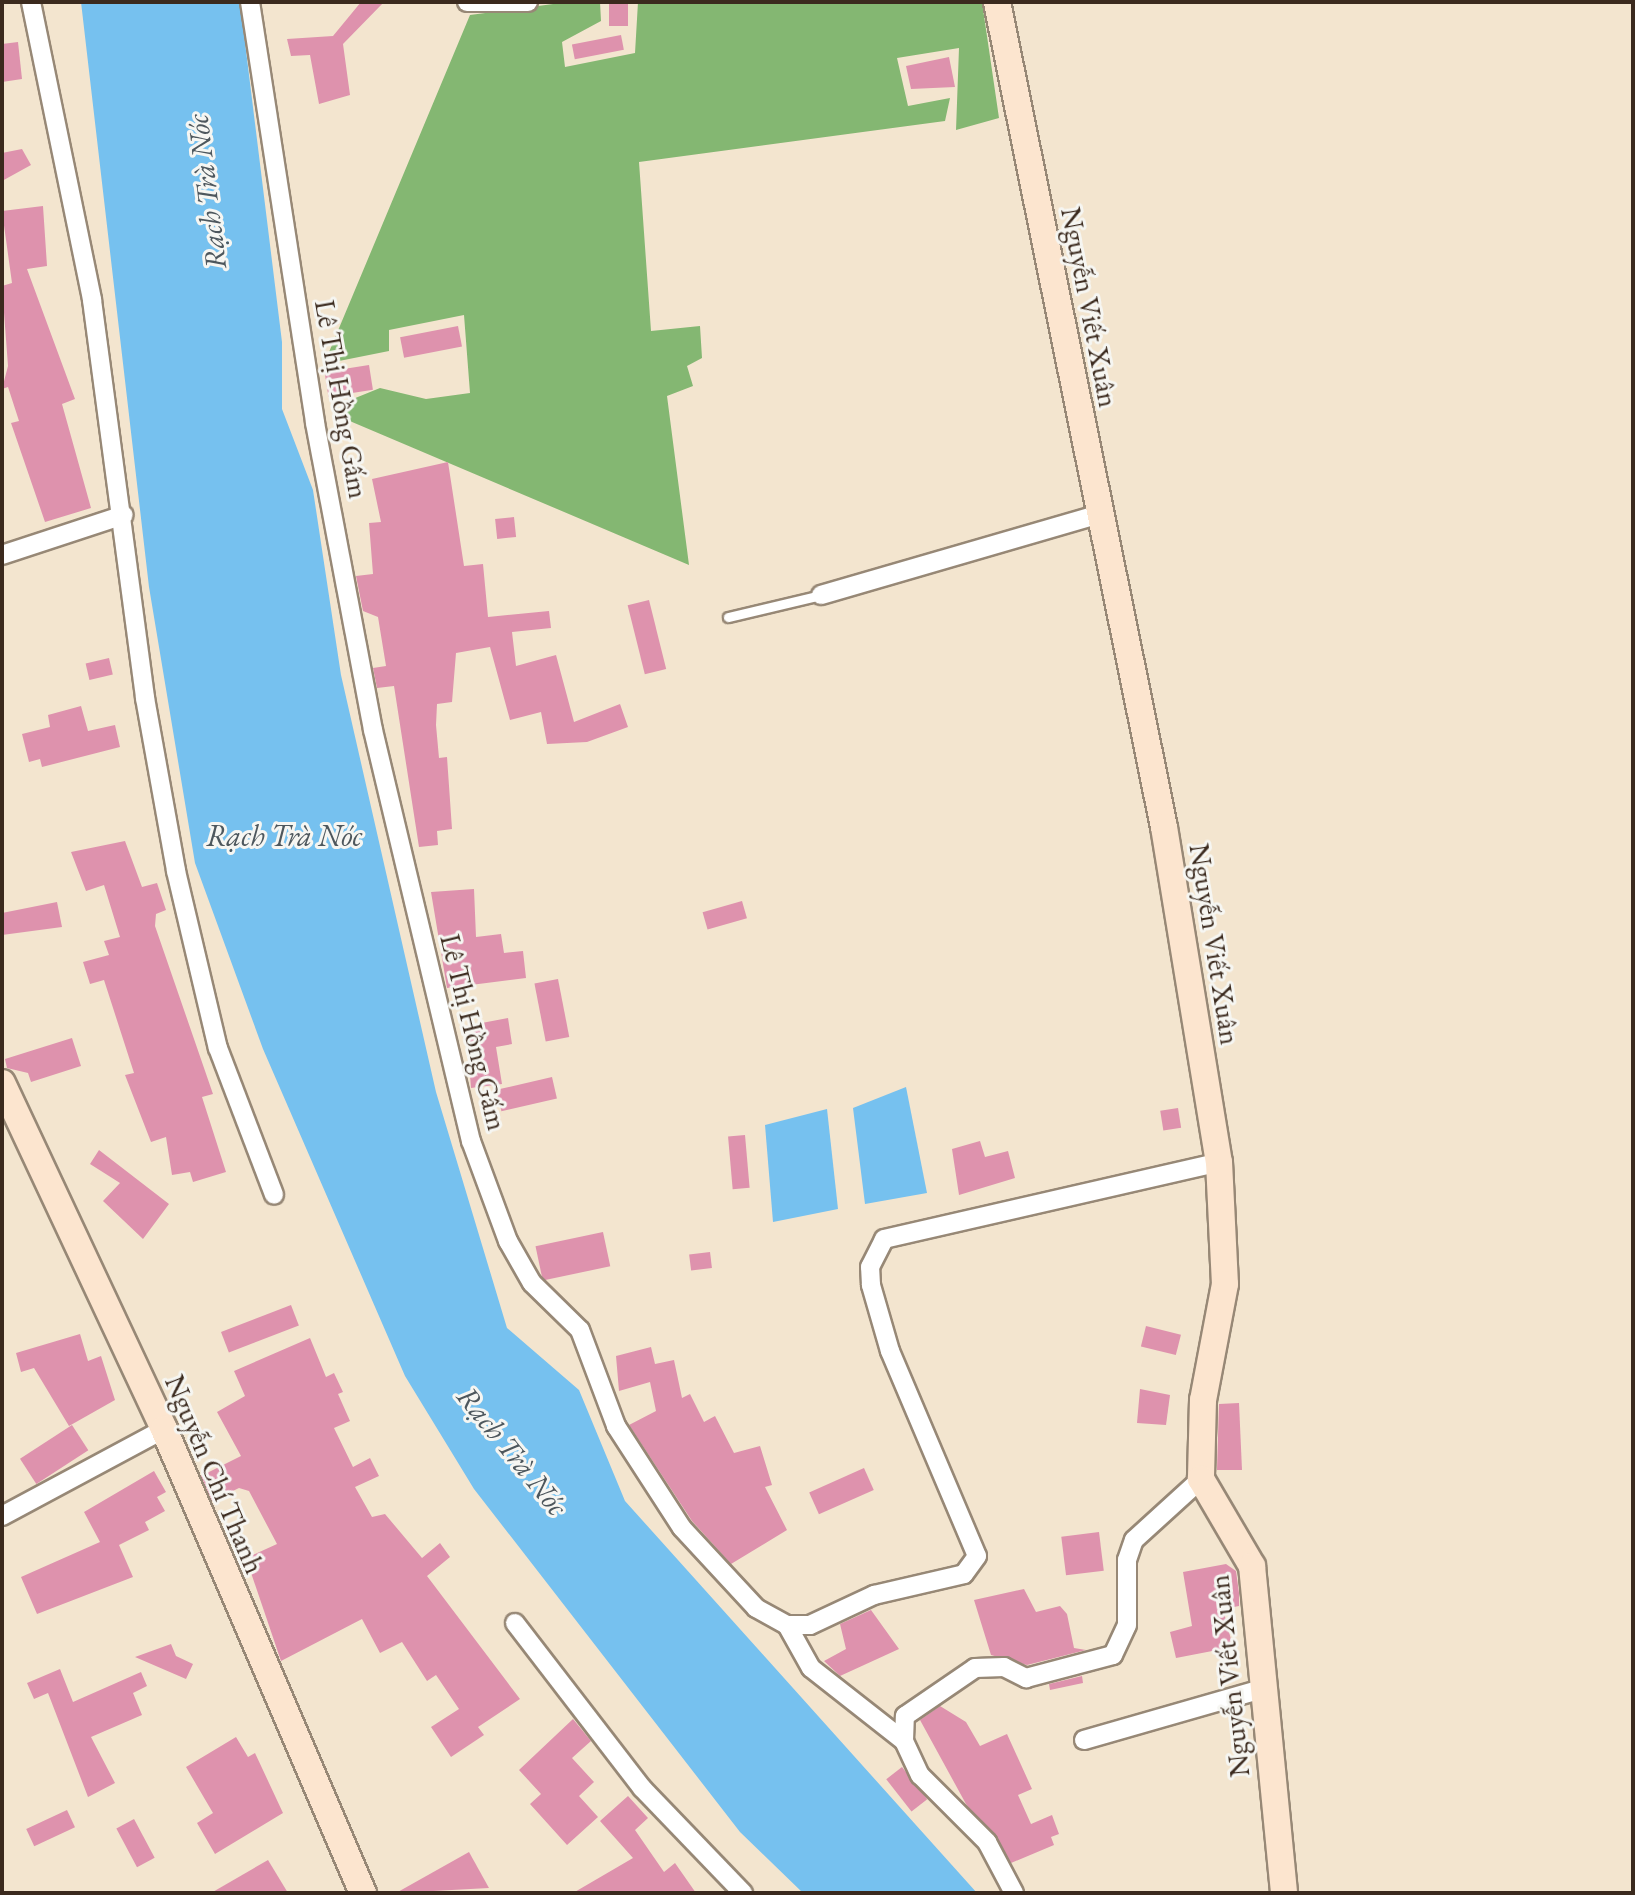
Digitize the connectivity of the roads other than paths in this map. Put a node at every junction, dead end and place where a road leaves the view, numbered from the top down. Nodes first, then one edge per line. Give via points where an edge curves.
1 (250, 2) edge
2 (467, 2) edge
3 (528, 2) edge
4 (997, 2) edge
5 (31, 8) edge
6 (1100, 514) junction
7 (124, 515) junction
8 (2, 555) edge
9 (821, 595) joint
10 (728, 617) dead end
11 (2, 1083) edge
12 (1219, 1162) junction
13 (274, 1195) dead end
14 (164, 1429) junction
15 (1201, 1479) junction
16 (2, 1516) edge
17 (515, 1623) dead end
18 (787, 1625) junction
19 (1262, 1689) junction
20 (1084, 1740) dead end
21 (904, 1741) junction
22 (363, 1893) edge
23 (743, 1893) edge
24 (1014, 1893) edge
25 (1284, 1893) edge

1 - 18 street, Lê Thị Hồng Gấm via 315,423 373,730 471,1141 508,1241 532,1283 580,1330 616,1426 659,1499 729,1582
2 - 3 street
4 - 6 street, Nguyễn Viết Xuân
5 - 7 street via 92,300
6 - 9 street
6 - 12 street, Nguyễn Viết Xuân via 1164,827
7 - 8 street
7 - 13 street via 145,698 203,997 235,1104
9 - 10 lane
11 - 14 street, Nguyễn Chí Thanh
12 - 15 street, Nguyễn Viết Xuân via 1225,1284 1203,1400
12 - 18 street via 884,1239 870,1267 890,1351 977,1556 964,1574 874,1595 810,1625
14 - 16 street
14 - 22 street, Nguyễn Chí Thanh
15 - 19 street, Nguyễn Viết Xuân via 1252,1566
15 - 21 street via 1134,1540 1127,1560 1127,1625 1113,1655 1026,1678 1004,1667 975,1668 905,1716
17 - 23 street via 642,1788
18 - 21 street, Lê Thị Hồng Gấm via 811,1668
19 - 20 street
19 - 25 street, Nguyễn Viết Xuân
21 - 24 street, Lê Thị Hồng Gấm via 920,1775 987,1842

